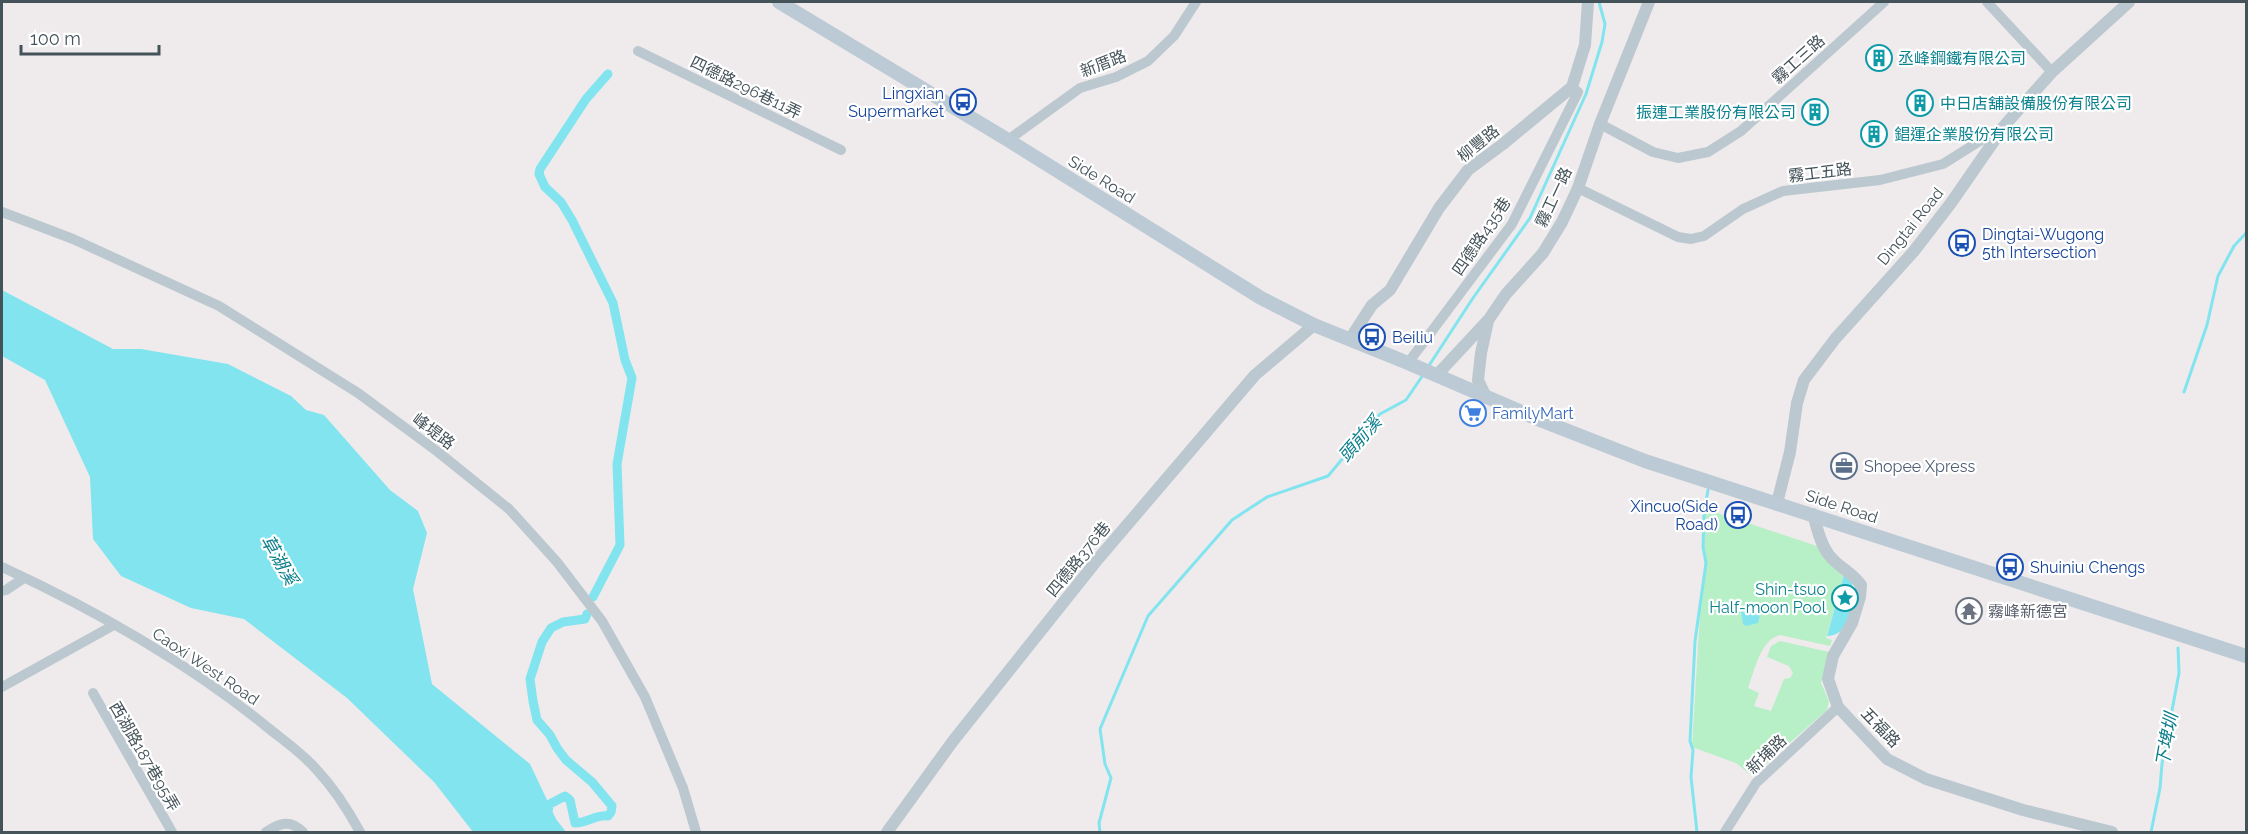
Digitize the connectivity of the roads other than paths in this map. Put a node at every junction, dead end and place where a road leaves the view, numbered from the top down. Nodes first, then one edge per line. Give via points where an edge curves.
1 (778, 2) edge
2 (1196, 2) edge
3 (1588, 2) edge
4 (1649, 2) edge
5 (1884, 2) edge
6 (1987, 2) edge
7 (2129, 2) edge
8 (638, 51) dead end
9 (2052, 72) junction
10 (1572, 87) junction
11 (1600, 124) junction
12 (2005, 125) junction
13 (1008, 140) junction
14 (841, 150) dead end
15 (1578, 188) junction
16 (2, 212) edge
17 (1489, 319) junction
18 (1314, 325) junction
19 (1350, 339) junction
20 (1412, 365) junction
21 (1434, 375) junction
22 (1485, 395) junction
23 (1777, 503) junction
24 (1813, 514) junction
25 (2, 567) edge
26 (24, 578) junction
27 (2, 591) edge
28 (114, 625) junction
29 (2247, 656) edge
30 (2, 687) edge
31 (93, 693) dead end
32 (1838, 707) junction
33 (172, 832) edge
34 (266, 832) edge
35 (303, 832) edge
36 (360, 832) edge
37 (696, 832) edge
38 (888, 832) edge
39 (1725, 832) edge
40 (2112, 832) edge

1 - 13 main road, Side Road
2 - 13 street, 新厝路 via 1174,36 1148,61 1116,77 1080,88
3 - 10 street via 1585,45
4 - 11 street, 霧工一路
5 - 11 street, 霧工三路 via 1741,131 1708,152 1678,158 1653,152
6 - 9 street
7 - 9 street, Dingtai Road
8 - 14 street, 四德路296巷11弄
9 - 12 street, Dingtai Road
10 - 19 street, 柳豐路 via 1468,170 1439,208 1390,290 1372,305
10 - 20 street, 四德路435巷 via 1578,92 1512,224
11 - 15 street, 霧工一路
12 - 15 street, 霧工五路 via 1943,164 1880,180 1783,191 1743,209 1704,236 1691,238 1678,237
12 - 23 street, Dingtai Road via 1914,251 1835,339 1804,380
13 - 18 main road, Side Road via 1261,298
15 - 17 street, 霧工一路 via 1543,253
16 - 37 street, 峰堤路 via 73,239 219,306 358,393 508,509 557,562 602,621 645,697 683,788
17 - 21 street, 霧工一路
17 - 22 street via 1478,380
18 - 19 main road, Side Road
18 - 38 street, 四德路376巷 via 1255,375 1098,559 953,741
19 - 20 main road, Side Road
20 - 21 main road, Side Road
21 - 22 main road, Side Road
22 - 23 main road, Side Road via 1646,461
23 - 24 main road, Side Road
24 - 29 main road, Side Road
24 - 32 street, 五福路 via 1830,557 1861,585 1852,623 1833,656 1828,679
25 - 26 street, Caoxi West Road
26 - 27 street
26 - 28 street, Caoxi West Road
28 - 30 street
28 - 36 street, Caoxi West Road via 170,657 273,731 316,768
31 - 33 street, 西湖路187巷95弄
32 - 39 street, 新埔路 via 1756,783
32 - 40 street, 五福路 via 1887,759 1909,772 2023,810
34 - 35 street via 286,824

